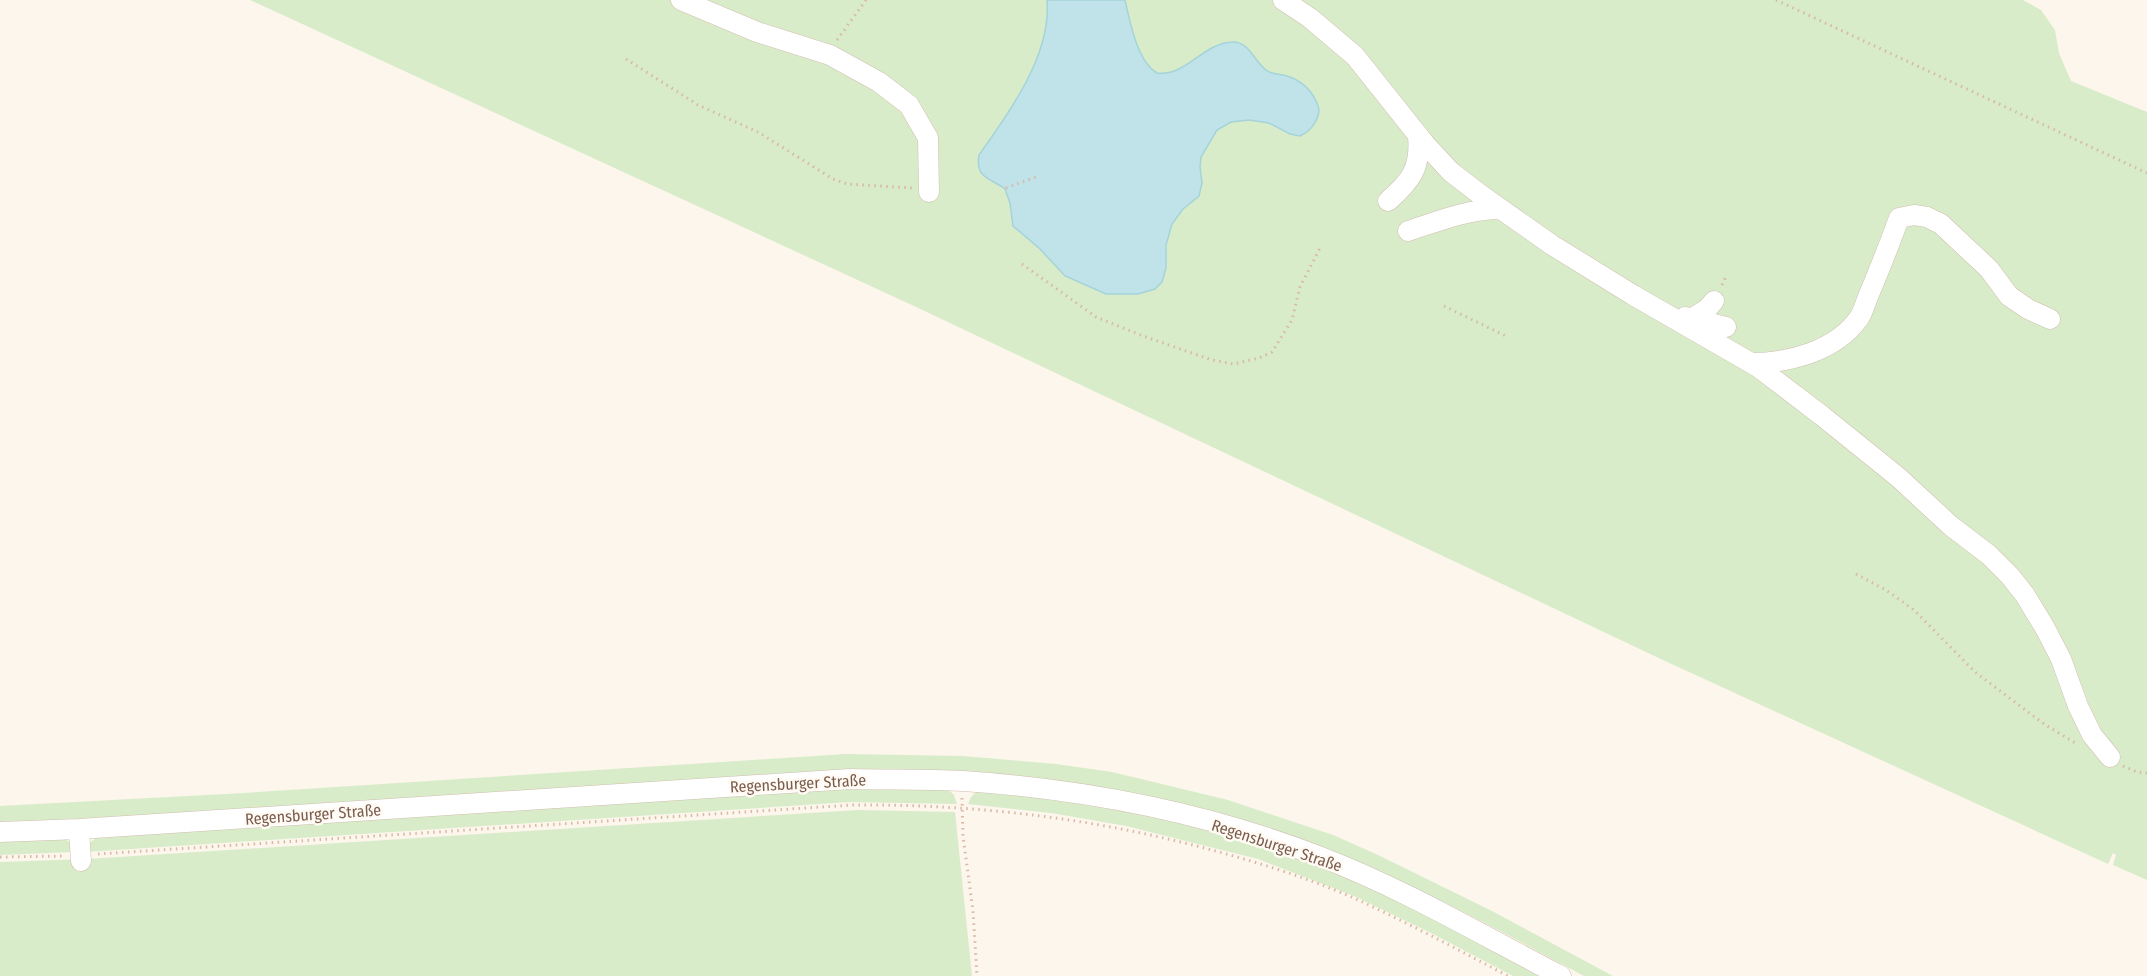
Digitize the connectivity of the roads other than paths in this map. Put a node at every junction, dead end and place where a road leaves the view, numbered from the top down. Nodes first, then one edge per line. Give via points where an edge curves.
1 (681, 0) edge
2 (1283, 0) edge
3 (1418, 136) junction
4 (929, 192) road end
5 (1388, 201) dead end
6 (1501, 209) junction
7 (1408, 231) dead end
8 (1714, 301) dead end
9 (1662, 312) junction
10 (1691, 319) junction
11 (2049, 319) dead end
12 (1726, 327) dead end
13 (1751, 363) junction
14 (2112, 760) road end
15 (79, 829) junction
16 (0, 832) edge
17 (81, 858) road end
18 (1561, 976) edge

1 - 4 street via 757,32 827,54 879,82 909,105 928,138
2 - 3 street via 1355,56
3 - 5 street via 1420,152 1412,178
3 - 6 street via 1451,172
6 - 7 street via 1467,212
6 - 9 street
8 - 10 street
9 - 10 street
9 - 13 street
10 - 12 street
11 - 13 street via 2009,296 1989,269 1941,224 1914,215 1899,218 1860,316 1848,330 1801,356
13 - 14 street via 1898,477 2010,576 2045,628 2092,735
15 - 16 street, Regensburger Straße
15 - 17 street
15 - 18 street, Regensburger Straße via 850,779 1005,785 1133,804 1281,843 1407,895

